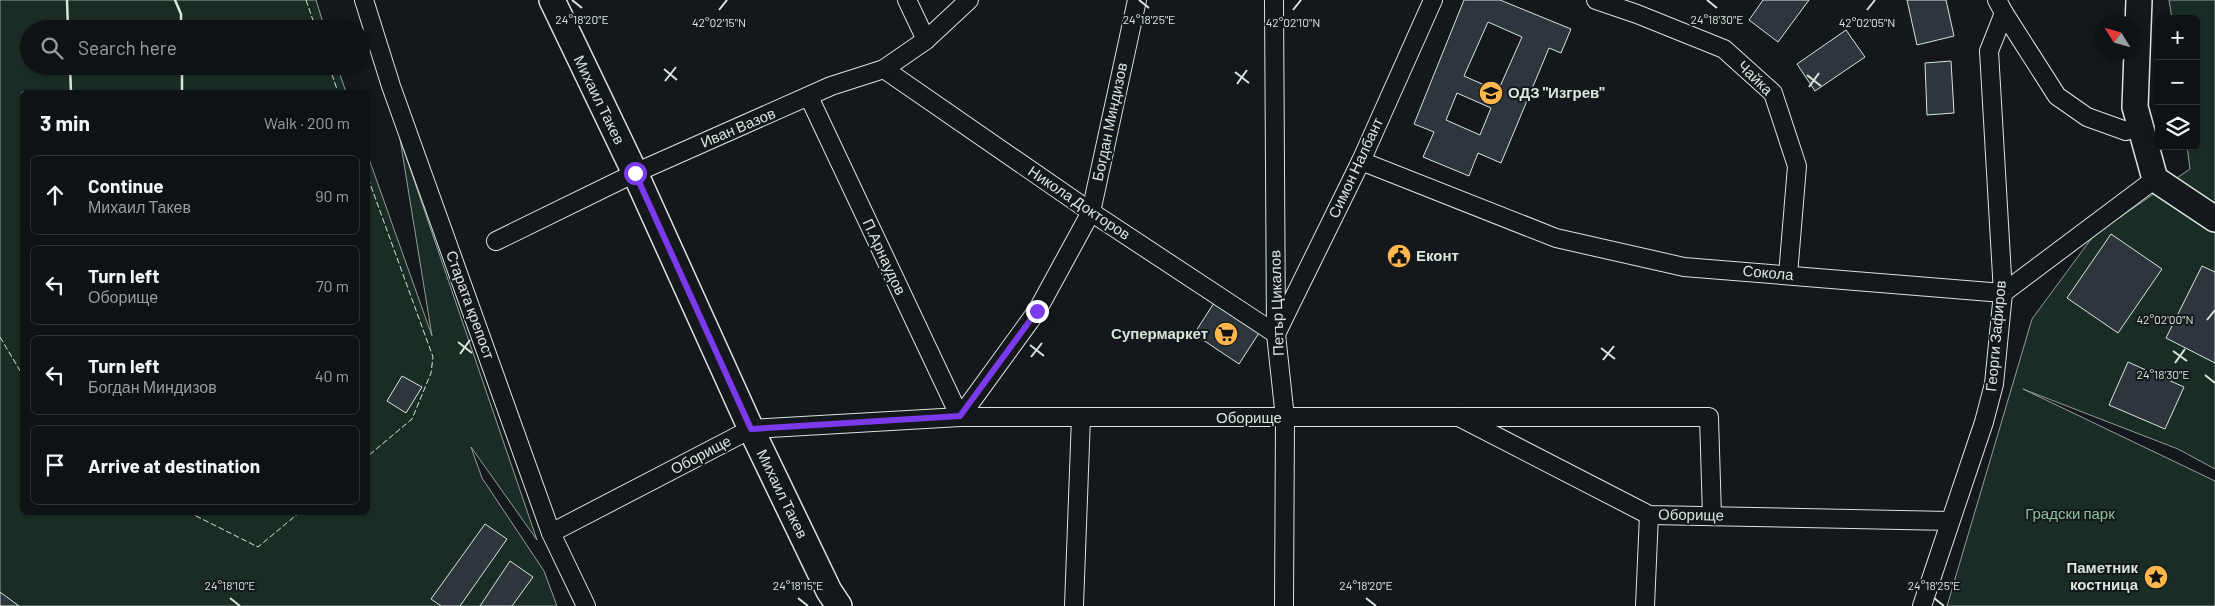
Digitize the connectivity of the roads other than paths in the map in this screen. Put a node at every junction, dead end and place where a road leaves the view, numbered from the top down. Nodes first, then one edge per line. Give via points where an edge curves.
1 (364, 0) edge
2 (552, 0) edge
3 (907, 0) edge
4 (969, 0) edge
5 (1137, 0) edge
6 (1274, 0) edge
7 (1433, 0) edge
8 (1596, 0) edge
9 (2139, 0) edge
10 (2001, 6) edge
11 (926, 40) junction
12 (884, 69) junction
13 (809, 97) junction
14 (2141, 126) junction
15 (1361, 161) junction
16 (635, 173) junction
17 (2155, 179) junction
18 (1091, 212) junction
19 (2215, 219) edge
20 (496, 241) dead end
21 (1788, 275) junction
22 (2002, 292) junction
23 (1276, 334) junction
24 (960, 416) junction
25 (1081, 417) junction
26 (1459, 417) junction
27 (1285, 418) junction
28 (751, 429) junction
29 (1649, 515) junction
30 (1712, 516) junction
31 (1950, 521) junction
32 (551, 533) junction
33 (586, 606) edge
34 (839, 606) edge
35 (1074, 606) edge
36 (1284, 606) edge
37 (1645, 606) edge
38 (1922, 606) edge

1 - 32 street, Старата крепост via 391,86
2 - 16 main road, Михаил Такев
3 - 11 street
4 - 11 street, Иван Вазов
5 - 18 street, Богдан Миндизов
6 - 23 street, Петър Цикалов
7 - 15 street, Симон Налбант
8 - 21 street, Чайка via 1724,50 1773,92 1797,166
9 - 14 main road via 2136,107
10 - 14 street via 2057,96 2087,117 2126,131
10 - 22 street, Георги Зафиров via 1988,51
11 - 12 street, Иван Вазов
12 - 13 street, Иван Вазов via 831,86
12 - 18 street, Никола Докторов
13 - 16 street, Иван Вазов
13 - 24 street, П.Арнаудов
14 - 17 main road
15 - 21 street, Сокола via 1556,238 1684,267
15 - 23 street, Симон Налбант
16 - 20 street, Иван Вазов
16 - 28 main road, Михаил Такев
17 - 19 main road
17 - 22 street
18 - 23 street, Никола Докторов
18 - 24 street, Богдан Миндизов via 1037,311
21 - 22 street, Сокола
22 - 31 street, Георги Зафиров via 1994,384
23 - 27 street, Петър Цикалов
24 - 25 street, Оборище
24 - 28 street, Оборище
25 - 27 street, Оборище
25 - 35 street
26 - 27 street, Оборище
26 - 29 street, Оборище
26 - 30 street via 1709,418
27 - 36 street, Петър Цикалов
28 - 32 street, Оборище
28 - 34 main road, Михаил Такев
29 - 30 street, Оборище
29 - 37 street
30 - 31 street, Оборище
31 - 38 street, Георги Зафиров
32 - 33 street, Старата крепост

